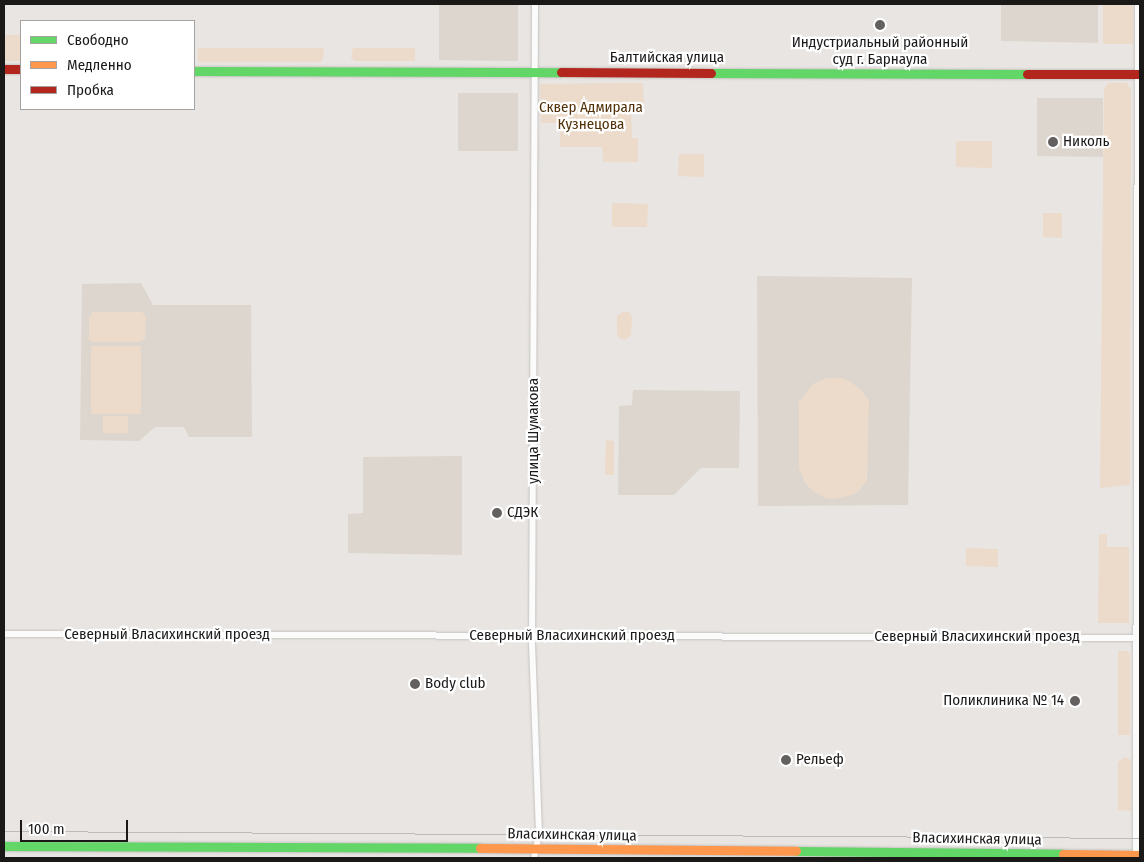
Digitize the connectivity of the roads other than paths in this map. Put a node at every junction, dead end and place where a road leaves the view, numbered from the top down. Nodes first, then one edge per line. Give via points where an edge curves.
1 (535, 4) edge
2 (1138, 4) edge
3 (4, 69) edge
4 (20, 69) edge
5 (195, 71) edge
6 (535, 71) junction
7 (1139, 74) edge
8 (4, 634) edge
9 (533, 636) junction
10 (1138, 638) edge
11 (4, 846) edge
12 (536, 848) junction
13 (1138, 857) edge
14 (534, 858) edge

1 - 6 street, улица Шумакова
2 - 7 street
3 - 4 main road
5 - 6 main road, Балтийская улица
6 - 7 main road, Балтийская улица
6 - 9 street, улица Шумакова
7 - 10 street
8 - 9 street, Северный Власихинский проезд
9 - 10 street, Северный Власихинский проезд
9 - 12 street, улица Шумакова via 539,834
10 - 13 street
11 - 12 main road, Власихинская улица
12 - 13 main road, Власихинская улица
12 - 14 street, улица Шумакова

